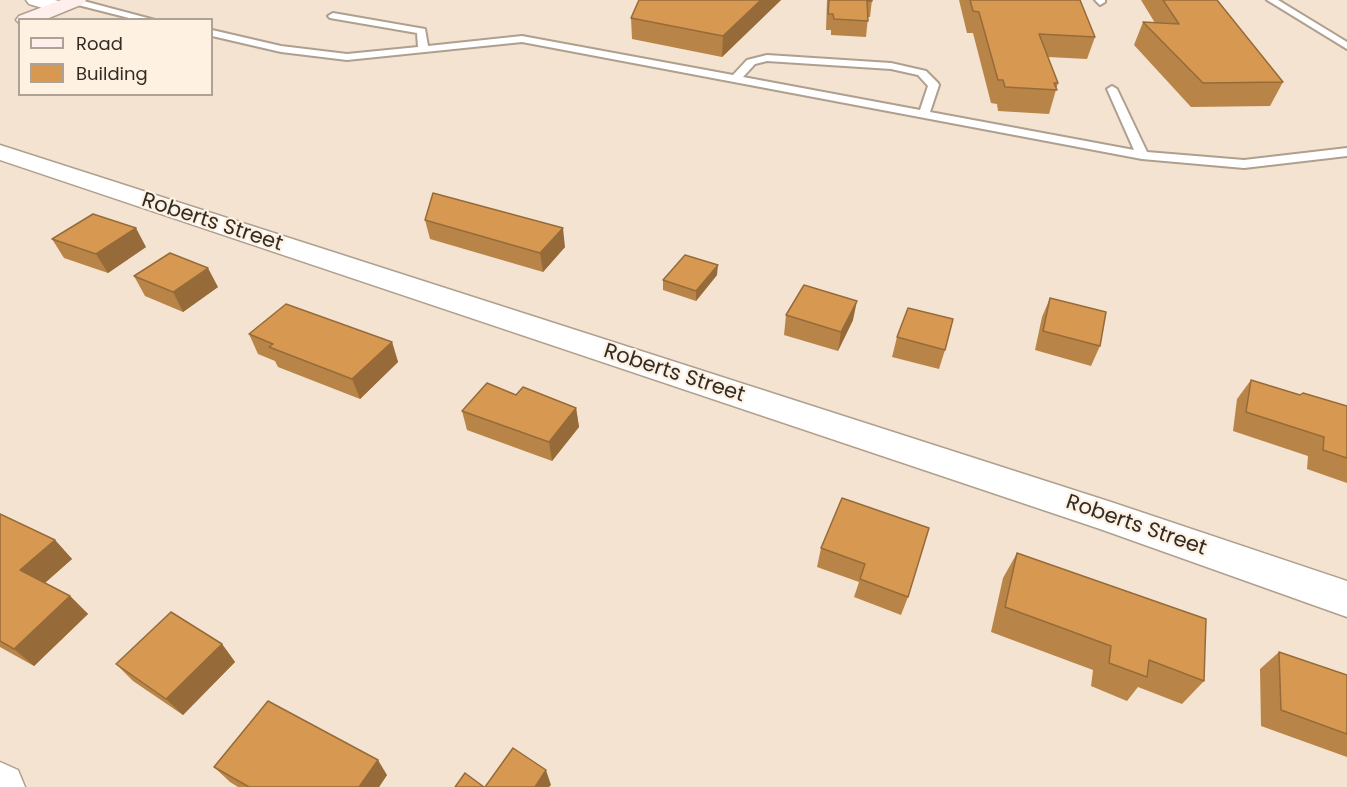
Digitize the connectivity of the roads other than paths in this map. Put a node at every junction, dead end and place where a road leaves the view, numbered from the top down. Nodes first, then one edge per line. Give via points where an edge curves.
1 (35, 0) edge
2 (1272, 0) edge
3 (69, 3) edge
4 (333, 16) dead end
5 (29, 18) edge
6 (142, 18) edge
7 (213, 33) edge
8 (1347, 46) edge
9 (423, 49) junction
10 (736, 78) junction
11 (1112, 89) dead end
12 (924, 114) junction
13 (0, 152) edge
14 (1347, 152) edge
15 (1142, 155) junction
16 (1347, 599) edge

1 - 3 street
2 - 8 lane
3 - 5 street
3 - 6 lane
4 - 9 lane via 422,31
7 - 9 lane via 281,49 347,57
9 - 10 lane via 522,39
10 - 12 lane
10 - 12 lane via 751,62 767,58 891,66 922,73 934,85
11 - 15 lane
12 - 15 lane
13 - 16 street, Roberts Street via 1111,516
14 - 15 lane via 1244,164

